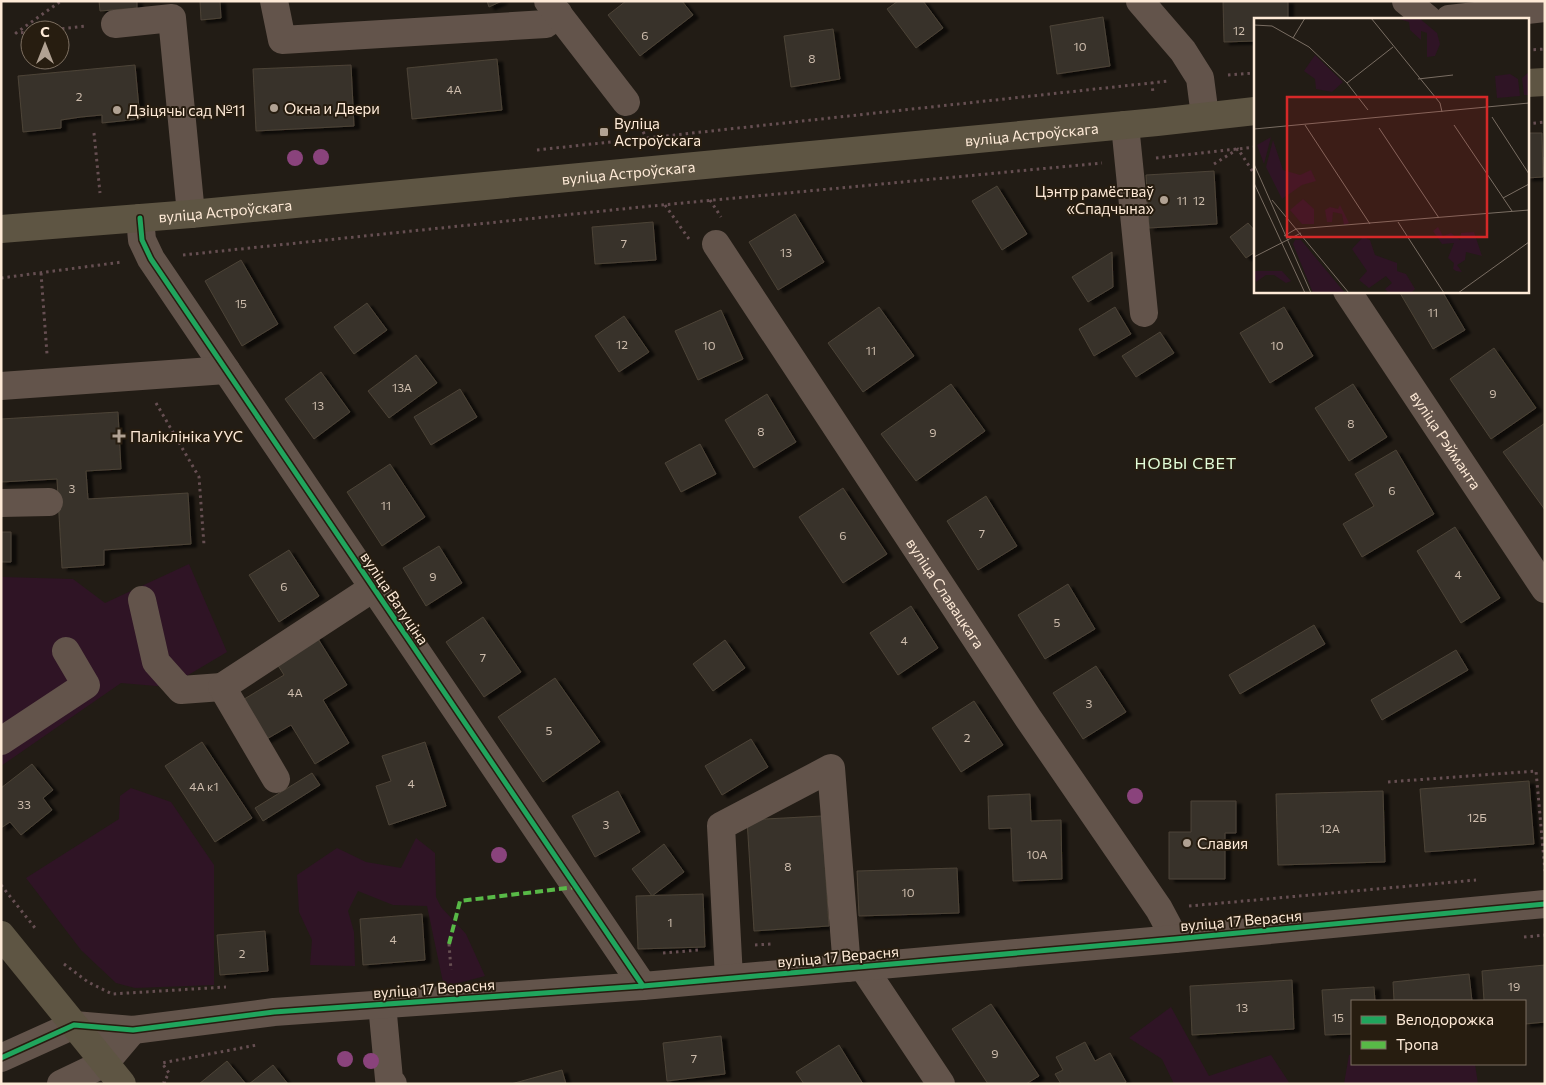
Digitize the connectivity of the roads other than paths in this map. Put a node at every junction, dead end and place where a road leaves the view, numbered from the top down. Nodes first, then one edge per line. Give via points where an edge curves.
1 (274, 1) edge
2 (1140, 1) edge
3 (1406, 1) edge
4 (553, 7) edge
5 (1545, 8) edge
6 (1427, 18) edge
7 (1458, 18) edge
8 (104, 25) road end
9 (1545, 82) edge
10 (1528, 83) edge
11 (626, 102) dead end
12 (1254, 111) edge
13 (1205, 116) junction
14 (1125, 125) junction
15 (191, 214) junction
16 (140, 218) junction
17 (1, 229) edge
18 (716, 244) dead end
19 (1348, 292) edge
20 (1144, 312) dead end
21 (226, 370) junction
22 (1, 386) edge
23 (49, 502) dead end
24 (1, 504) edge
25 (374, 588) junction
26 (1545, 589) edge
27 (142, 600) dead end
28 (66, 651) dead end
29 (222, 687) junction
30 (1, 741) edge
31 (276, 779) dead end
32 (1545, 904) edge
33 (1, 935) edge
34 (1175, 939) junction
35 (855, 968) junction
36 (729, 978) junction
37 (643, 986) junction
38 (382, 1004) junction
39 (74, 1025) junction
40 (133, 1030) junction
41 (1, 1058) edge
42 (114, 1074) edge
43 (61, 1084) edge
44 (393, 1084) edge
45 (941, 1084) edge

1 - 4 street via 282,40 546,24
2 - 13 street via 1183,51 1200,78
3 - 6 street
4 - 11 street
5 - 7 street
8 - 15 street via 172,18
9 - 10 main road
12 - 13 main road, вуліца Астроўскага
13 - 14 main road, вуліца Астроўскага
14 - 15 main road, вуліца Астроўскага
14 - 20 street
15 - 16 main road, вуліца Астроўскага
16 - 17 main road, вуліца Астроўскага
16 - 21 street, вуліца Ватуціна via 142,240 151,259
18 - 34 street, вуліца Славацкага via 1028,718 1159,909
19 - 26 street, вуліца Рэйманта
21 - 22 street
21 - 25 street, вуліца Ватуціна
23 - 24 street
25 - 29 street
25 - 37 street, вуліца Ватуціна
27 - 29 street via 156,662 181,690
28 - 30 street via 86,685
29 - 31 street
32 - 34 street, вуліца 17 Верасня
33 - 39 main road
34 - 35 street, вуліца 17 Верасня
35 - 36 street, вуліца 17 Верасня
35 - 36 street via 831,768 721,826
35 - 45 street
36 - 37 street, вуліца 17 Верасня
37 - 38 street, вуліца 17 Верасня
38 - 40 street, вуліца 17 Верасня via 274,1012
38 - 44 street via 389,1078
39 - 40 street, вуліца 17 Верасня
39 - 41 street
39 - 42 main road
40 - 42 street
42 - 43 street

